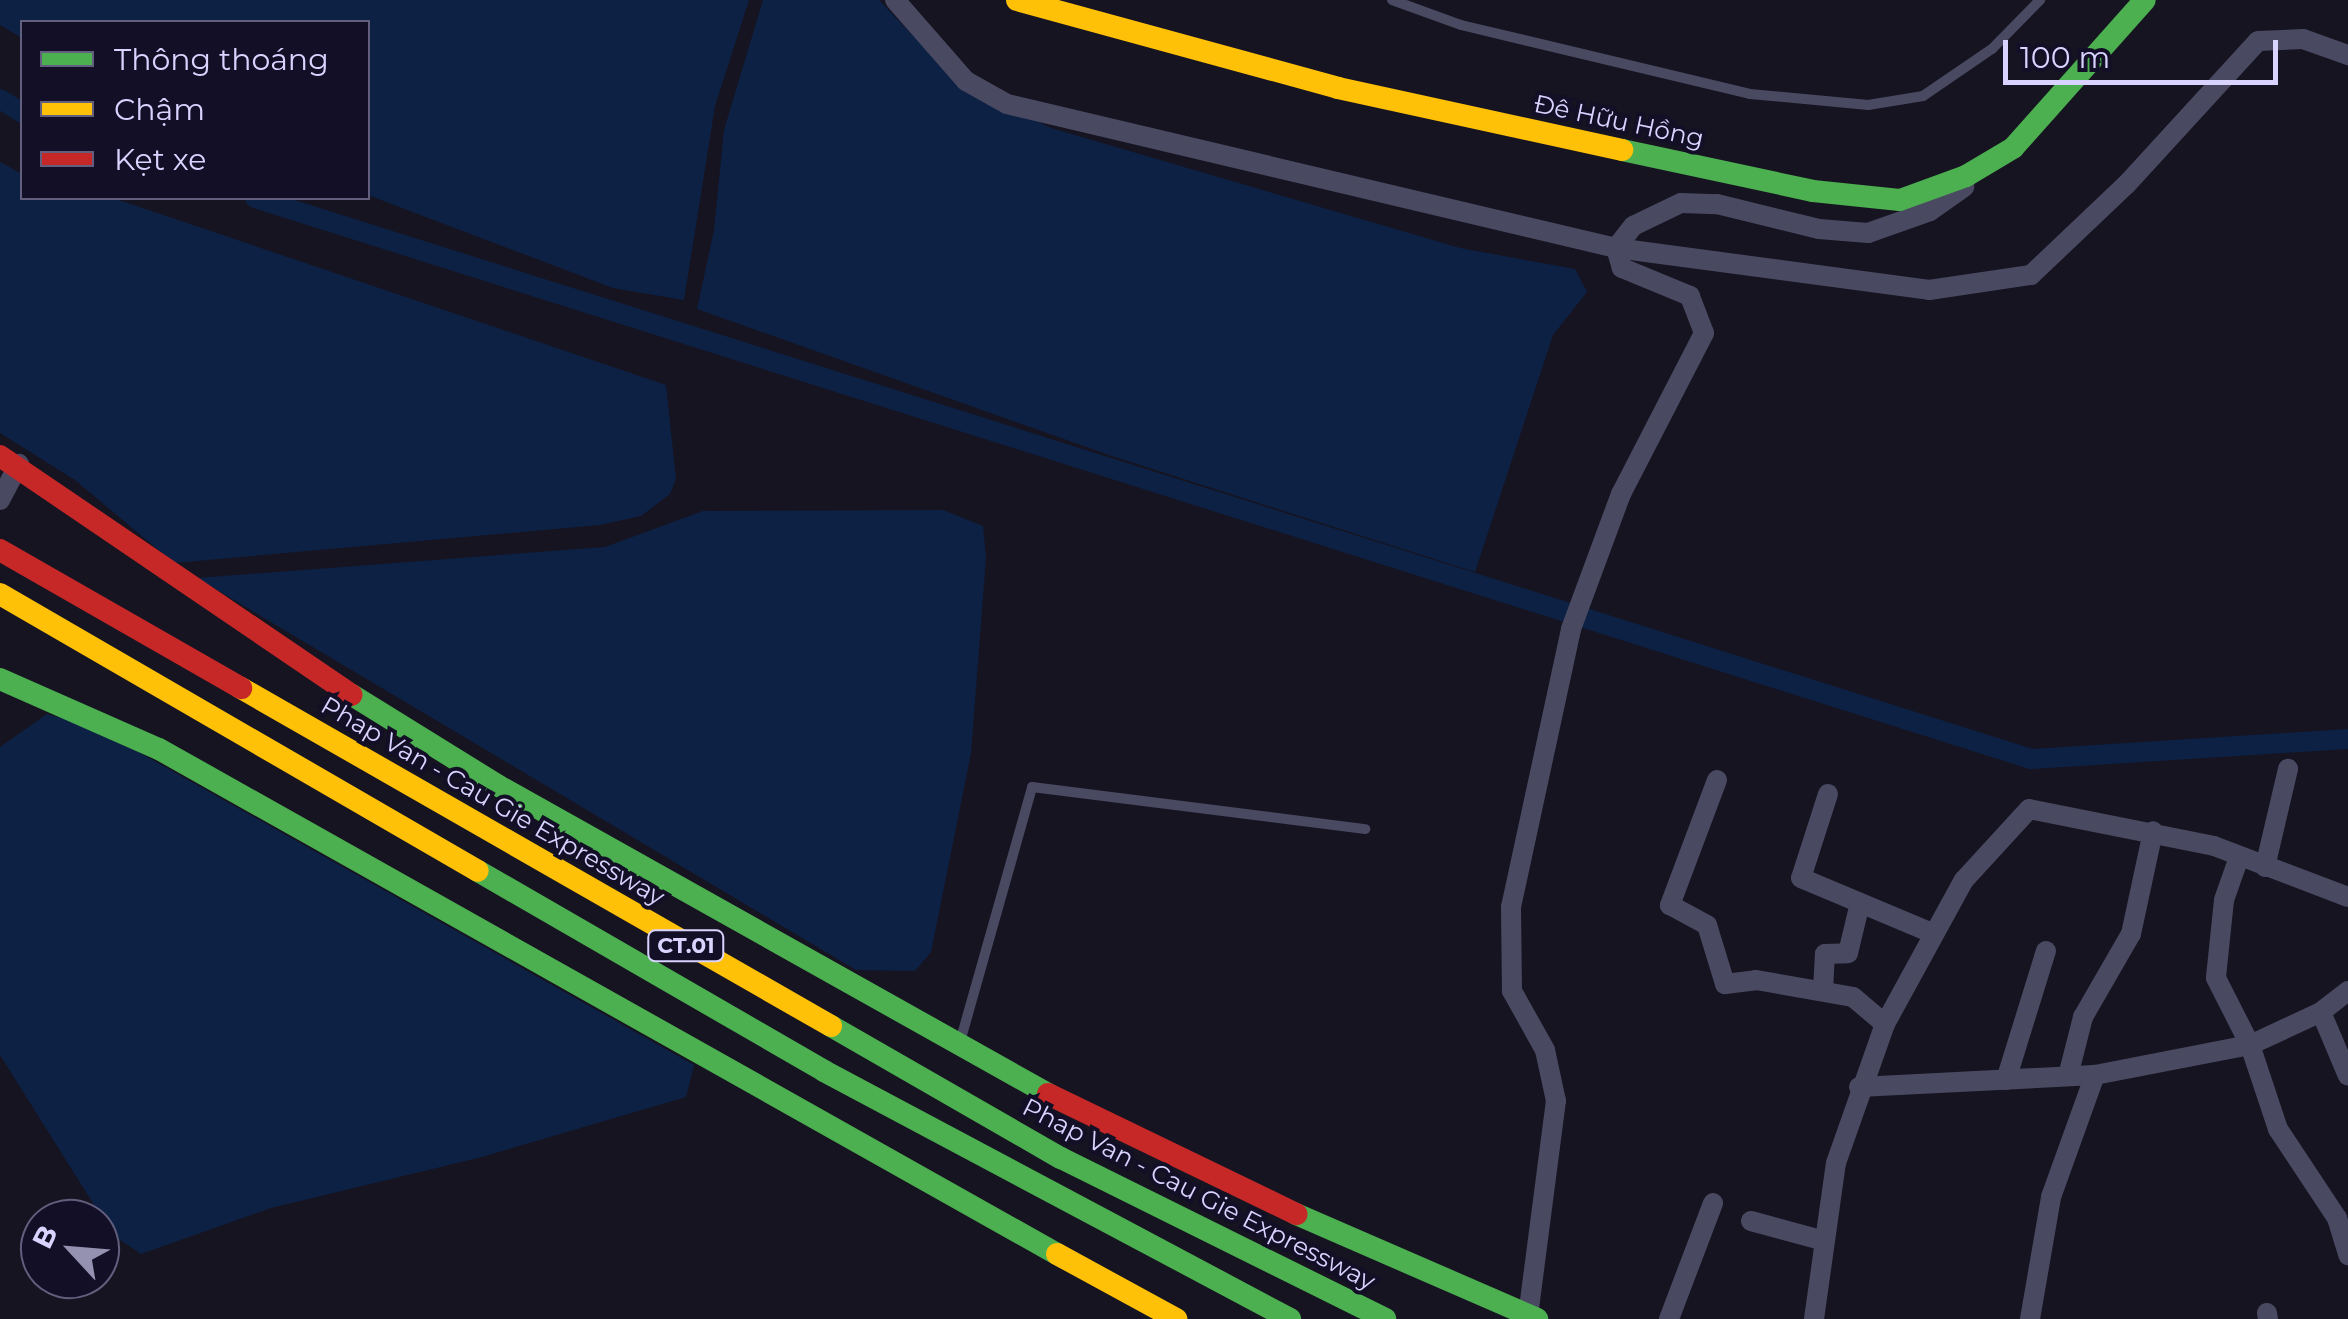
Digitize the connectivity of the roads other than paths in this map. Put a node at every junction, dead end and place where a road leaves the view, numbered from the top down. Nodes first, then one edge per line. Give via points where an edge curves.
1 (895, 0) edge
2 (1017, 0) edge
3 (1392, 0) edge
4 (2040, 0) edge
5 (2132, 0) edge
6 (2145, 0) edge
7 (2116, 39) junction
8 (2348, 55) edge
9 (1977, 169) junction
10 (1616, 248) junction
11 (9, 460) edge
12 (0, 500) edge
13 (0, 550) edge
14 (0, 594) edge
15 (0, 679) edge
16 (2288, 768) dead end
17 (1717, 780) dead end
18 (1828, 794) dead end
19 (1364, 828) dead end
20 (2152, 831) junction
21 (2238, 860) junction
22 (2265, 867) junction
23 (2348, 897) edge
24 (1860, 903) junction
25 (1934, 934) junction
26 (2046, 951) dead end
27 (2348, 991) edge
28 (1822, 992) junction
29 (2321, 1012) junction
30 (1885, 1024) junction
31 (2250, 1045) junction
32 (958, 1048) junction
33 (2095, 1075) junction
34 (2068, 1076) junction
35 (2348, 1076) edge
36 (2006, 1080) junction
37 (1859, 1087) junction
38 (1713, 1203) dead end
39 (1751, 1221) dead end
40 (1821, 1240) junction
41 (2348, 1255) edge
42 (1532, 1318) edge
43 (1176, 1319) edge
44 (1290, 1319) edge
45 (1385, 1319) edge
46 (1670, 1319) edge
47 (1814, 1319) edge
48 (2030, 1319) edge

1 - 10 street via 966,81 1006,104
2 - 9 main road, Đê Hữu Hồng via 1338,88 1813,192 1900,200
3 - 4 lane via 1461,25 1750,94 1868,106 1923,96 1992,48
5 - 7 lane
6 - 7 main road, Đê Hữu Hồng
7 - 9 main road, Đê Hữu Hồng via 2012,148
8 - 10 street via 2303,39 2258,40 2126,185 2031,275 1929,290
9 - 10 street via 1967,185 1930,210 1868,233 1681,203 1633,226
10 - 42 street via 1622,268 1690,296 1704,334 1621,494 1571,629 1511,907 1512,991 1545,1050 1556,1101
11 - 12 street
11 - 32 main road via 163,570 481,776
13 - 45 main road, Phap Van - Cau Gie Expressway / CT.01 via 1062,1158
14 - 44 main road, CT.01 via 824,1071
15 - 43 main road via 159,749
16 - 22 street
17 - 28 street via 1670,905 1707,925 1725,984 1756,980
18 - 24 street via 1801,878
19 - 32 lane via 1032,787
20 - 21 street via 2214,846
20 - 25 street via 2029,810 1964,880
20 - 34 street via 2131,934 2083,1017
21 - 22 street
21 - 31 street via 2221,914 2216,978
22 - 23 street
24 - 25 street
24 - 28 street via 1848,953 1825,954
25 - 30 street
26 - 36 street
27 - 29 street
28 - 30 street via 1852,996
29 - 31 street
29 - 35 street
30 - 37 street
31 - 33 street
31 - 41 street via 2278,1129 2337,1218
32 - 42 main road via 1196,1170
33 - 34 street
33 - 48 street via 2051,1197
34 - 36 street
36 - 37 street
37 - 40 street
38 - 46 street
39 - 40 street
40 - 47 street

